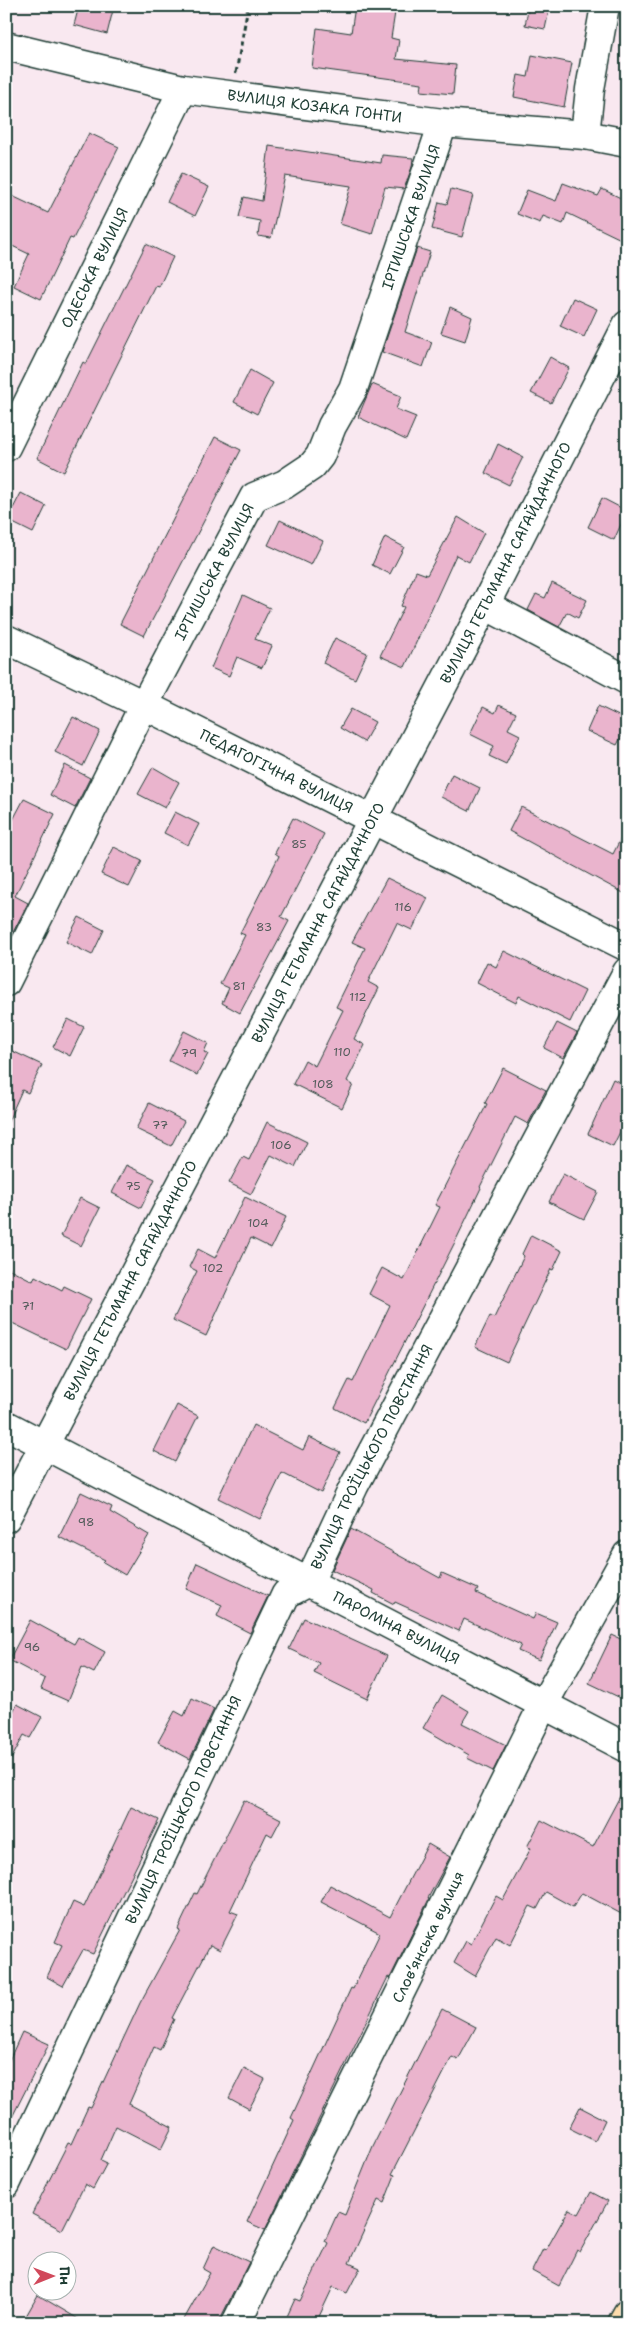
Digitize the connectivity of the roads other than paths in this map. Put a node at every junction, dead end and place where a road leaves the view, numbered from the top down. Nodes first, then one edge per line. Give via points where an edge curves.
1 (606, 6) edge
2 (6, 46) edge
3 (183, 89) junction
4 (443, 123) junction
5 (585, 135) junction
6 (627, 143) edge
7 (627, 325) edge
8 (6, 447) edge
9 (485, 605) junction
10 (6, 639) edge
11 (627, 680) edge
12 (144, 704) junction
13 (372, 819) junction
14 (627, 947) edge
15 (627, 972) edge
16 (6, 982) edge
17 (6, 1425) edge
18 (44, 1444) junction
19 (6, 1518) edge
20 (627, 1555) edge
21 (309, 1582) junction
22 (543, 1705) junction
23 (627, 1748) edge
24 (6, 2184) edge
25 (627, 2314) edge
26 (236, 2323) edge
27 (622, 2323) edge

1 - 5 street
2 - 3 street, ВУЛИЦЯ КОЗАКА ГОНТИ
3 - 4 street, ВУЛИЦЯ КОЗАКА ГОНТИ
3 - 8 street, ОДЕСЬКА ВУЛИЦЯ
4 - 5 street, ВУЛИЦЯ КОЗАКА ГОНТИ
4 - 12 street, ІРТИШСЬКА ВУЛИЦЯ via 353,389 320,456 312,466 285,484 254,497
5 - 6 street, ВУЛИЦЯ КОЗАКА ГОНТИ
7 - 9 street, ВУЛИЦЯ ГЕТЬМАНА САГАЙДАЧНОГО
9 - 11 street
9 - 13 street, ВУЛИЦЯ ГЕТЬМАНА САГАЙДАЧНОГО
10 - 12 street, ПЕДАГОГІЧНА ВУЛИЦЯ
12 - 13 street, ПЕДАГОГІЧНА ВУЛИЦЯ
12 - 16 street, ІРТИШСЬКА ВУЛИЦЯ
13 - 14 street, ПЕДАГОГІЧНА ВУЛИЦЯ
13 - 18 street, ВУЛИЦЯ ГЕТЬМАНА САГАЙДАЧНОГО
15 - 21 street, ВУЛИЦЯ ТРОЇЦЬКОГО ПОВСТАННЯ via 354,1486
17 - 18 street, ПАРОМНА ВУЛИЦЯ
18 - 19 street, ВУЛИЦЯ ГЕТЬМАНА САГАЙДАЧНОГО
18 - 21 street, ПАРОМНА ВУЛИЦЯ
20 - 22 street, Словʼянська вулиця
21 - 22 street, ПАРОМНА ВУЛИЦЯ
21 - 24 street, ВУЛИЦЯ ТРОЇЦЬКОГО ПОВСТАННЯ via 286,1594
22 - 23 street, ПАРОМНА ВУЛИЦЯ
22 - 26 street, Словʼянська вулиця
25 - 27 main road

